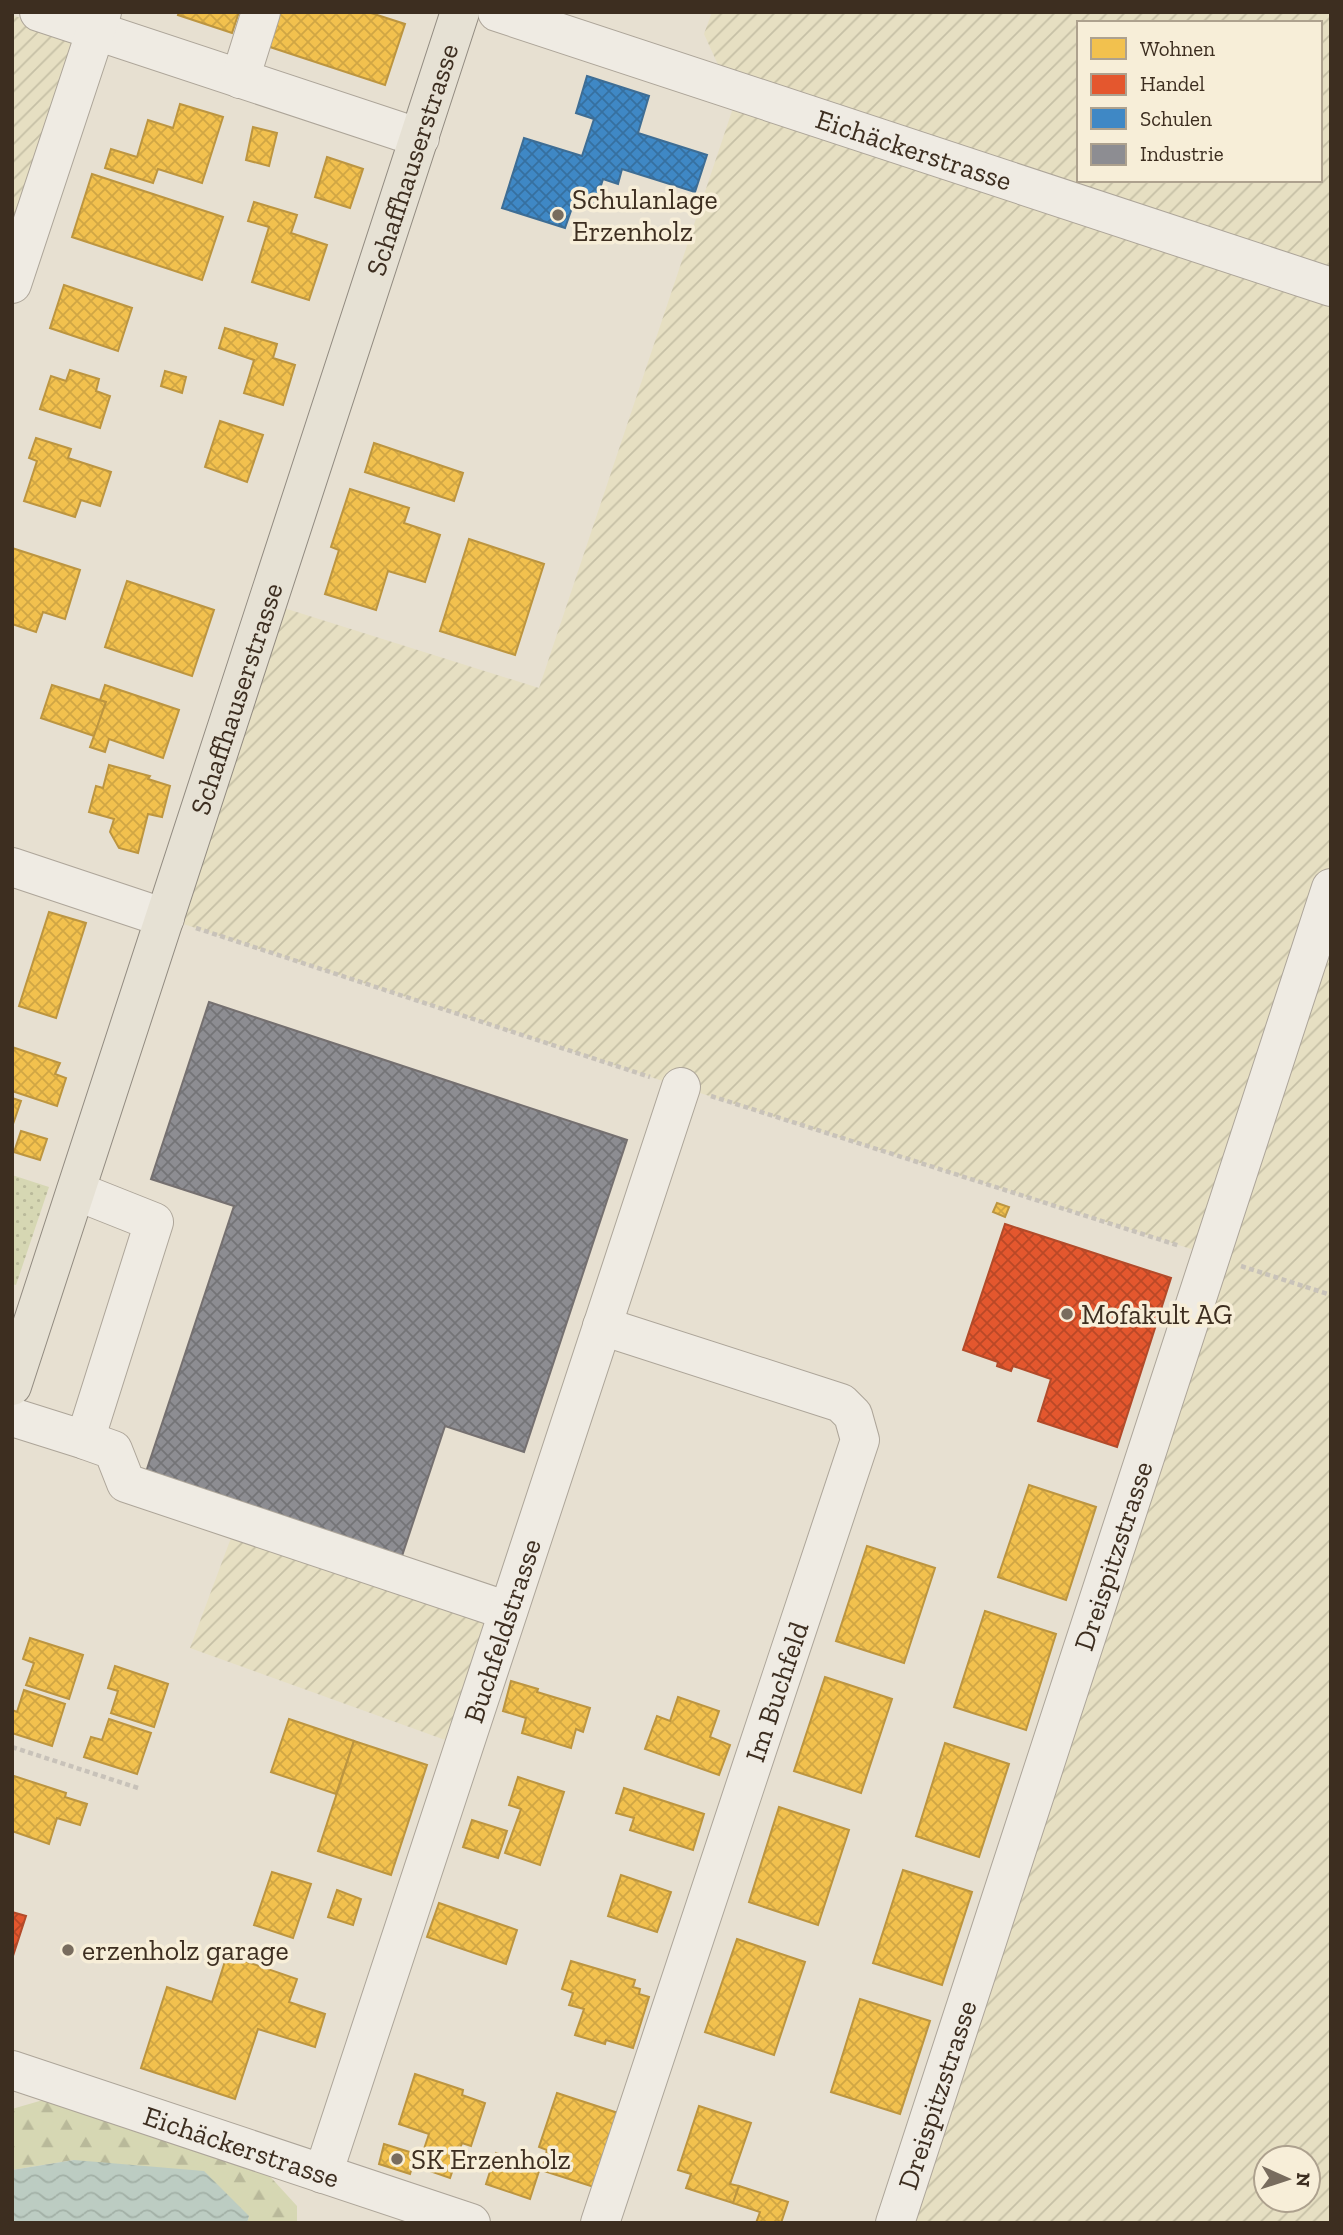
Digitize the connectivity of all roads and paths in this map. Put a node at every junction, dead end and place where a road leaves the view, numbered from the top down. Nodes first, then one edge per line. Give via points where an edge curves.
1 (39, 12) edge
2 (261, 12) edge
3 (460, 12) edge
4 (497, 12) edge
5 (99, 22) edge
6 (240, 79) junction
7 (419, 138) junction
8 (12, 284) edge
9 (1331, 287) edge
10 (12, 867) edge
11 (1331, 888) edge
12 (165, 918) junction
13 (681, 1087) dead end
14 (76, 1191) junction
15 (1210, 1255) junction
16 (1331, 1295) edge
17 (602, 1326) junction
18 (12, 1386) edge
19 (12, 1417) edge
20 (85, 1440) junction
21 (508, 1611) junction
22 (12, 1747) edge
23 (138, 1788) dead end
24 (12, 2070) edge
25 (323, 2174) junction
26 (471, 2223) edge
27 (600, 2223) edge
28 (895, 2223) edge

1 - 5 street
2 - 6 street
3 - 7 main road, Schaffhauserstrasse
4 - 9 street, Eichäckerstrasse
5 - 6 street
5 - 8 street
6 - 7 street
7 - 12 main road, Schaffhauserstrasse
10 - 12 street
11 - 15 street, Dreispitzstrasse
12 - 14 main road, Schaffhauserstrasse
13 - 17 street, Buchfeldstrasse
14 - 18 main road, Schaffhauserstrasse
14 - 20 street via 154,1222
15 - 16 path
15 - 28 street, Dreispitzstrasse
17 - 21 street, Buchfeldstrasse
17 - 27 street, Im Buchfeld via 841,1402 853,1415 860,1440
19 - 20 street
20 - 21 street via 113,1450 126,1483
21 - 25 street, Buchfeldstrasse
22 - 23 path
24 - 25 street, Eichäckerstrasse
25 - 26 street, Eichäckerstrasse

